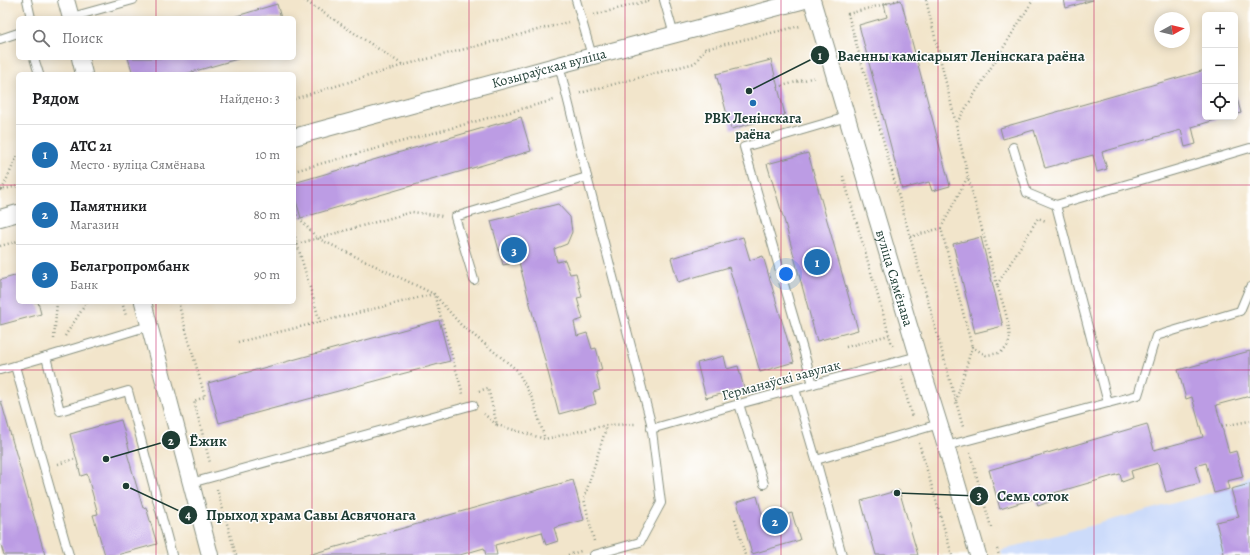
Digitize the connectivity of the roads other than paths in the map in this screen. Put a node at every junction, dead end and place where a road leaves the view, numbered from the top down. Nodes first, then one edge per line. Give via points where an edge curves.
1 (27, 0) edge
2 (66, 0) edge
3 (133, 0) edge
4 (576, 0) edge
5 (664, 0) edge
6 (805, 0) edge
7 (812, 0) edge
8 (31, 16) edge
9 (70, 16) edge
10 (77, 16) edge
11 (16, 34) edge
12 (674, 35) junction
13 (0, 39) edge
14 (592, 56) junction
15 (35, 60) edge
16 (80, 60) edge
17 (559, 65) junction
18 (38, 72) edge
19 (84, 72) edge
20 (847, 117) junction
21 (296, 136) edge
22 (1013, 147) dead end
23 (1250, 148) edge
24 (587, 177) junction
25 (1056, 205) junction
26 (16, 214) edge
27 (0, 218) edge
28 (474, 280) dead end
29 (1250, 287) edge
30 (144, 304) edge
31 (149, 326) junction
32 (49, 356) junction
33 (918, 356) junction
34 (15, 366) junction
35 (0, 370) edge
36 (814, 384) junction
37 (795, 389) junction
38 (1108, 403) junction
39 (739, 404) junction
40 (472, 405) dead end
41 (939, 424) junction
42 (651, 426) junction
43 (946, 446) junction
44 (816, 460) junction
45 (190, 483) junction
46 (764, 484) dead end
47 (595, 551) edge
48 (69, 555) edge
49 (172, 555) edge
50 (210, 555) edge
51 (842, 555) edge
52 (978, 555) edge

1 - 8 lane
2 - 9 street
3 - 10 lane
4 - 14 lane
5 - 12 lane
6 - 12 street, Козыраўская вуліца
7 - 20 street, вуліца Сямёнава
11 - 13 lane
12 - 14 street, Козыраўская вуліца
14 - 17 street, Козыраўская вуліца
15 - 18 lane
16 - 19 street
17 - 21 street, Козыраўская вуліца
17 - 24 lane
20 - 33 street, вуліца Сямёнава
20 - 36 lane via 744,148
22 - 25 lane via 1027,193
23 - 25 lane
24 - 28 lane via 454,217
24 - 42 lane
25 - 38 lane
26 - 27 street
29 - 38 lane via 1240,311 1156,336 1138,395
30 - 31 street
31 - 32 lane
31 - 45 street
32 - 34 lane
32 - 49 lane via 60,411 128,391
33 - 36 lane, Германаўскі завулак
33 - 41 street, вуліца Сямёнава
34 - 35 lane
34 - 48 lane
36 - 37 lane, Германаўскі завулак
37 - 39 lane, Германаўскі завулак
37 - 44 lane
38 - 43 lane
39 - 42 lane, Германаўскі завулак
39 - 46 lane
40 - 45 lane
41 - 43 street, вуліца Сямёнава
41 - 44 lane
42 - 47 lane via 660,503 640,542
43 - 52 street, вуліца Сямёнава
44 - 51 lane
45 - 50 street

